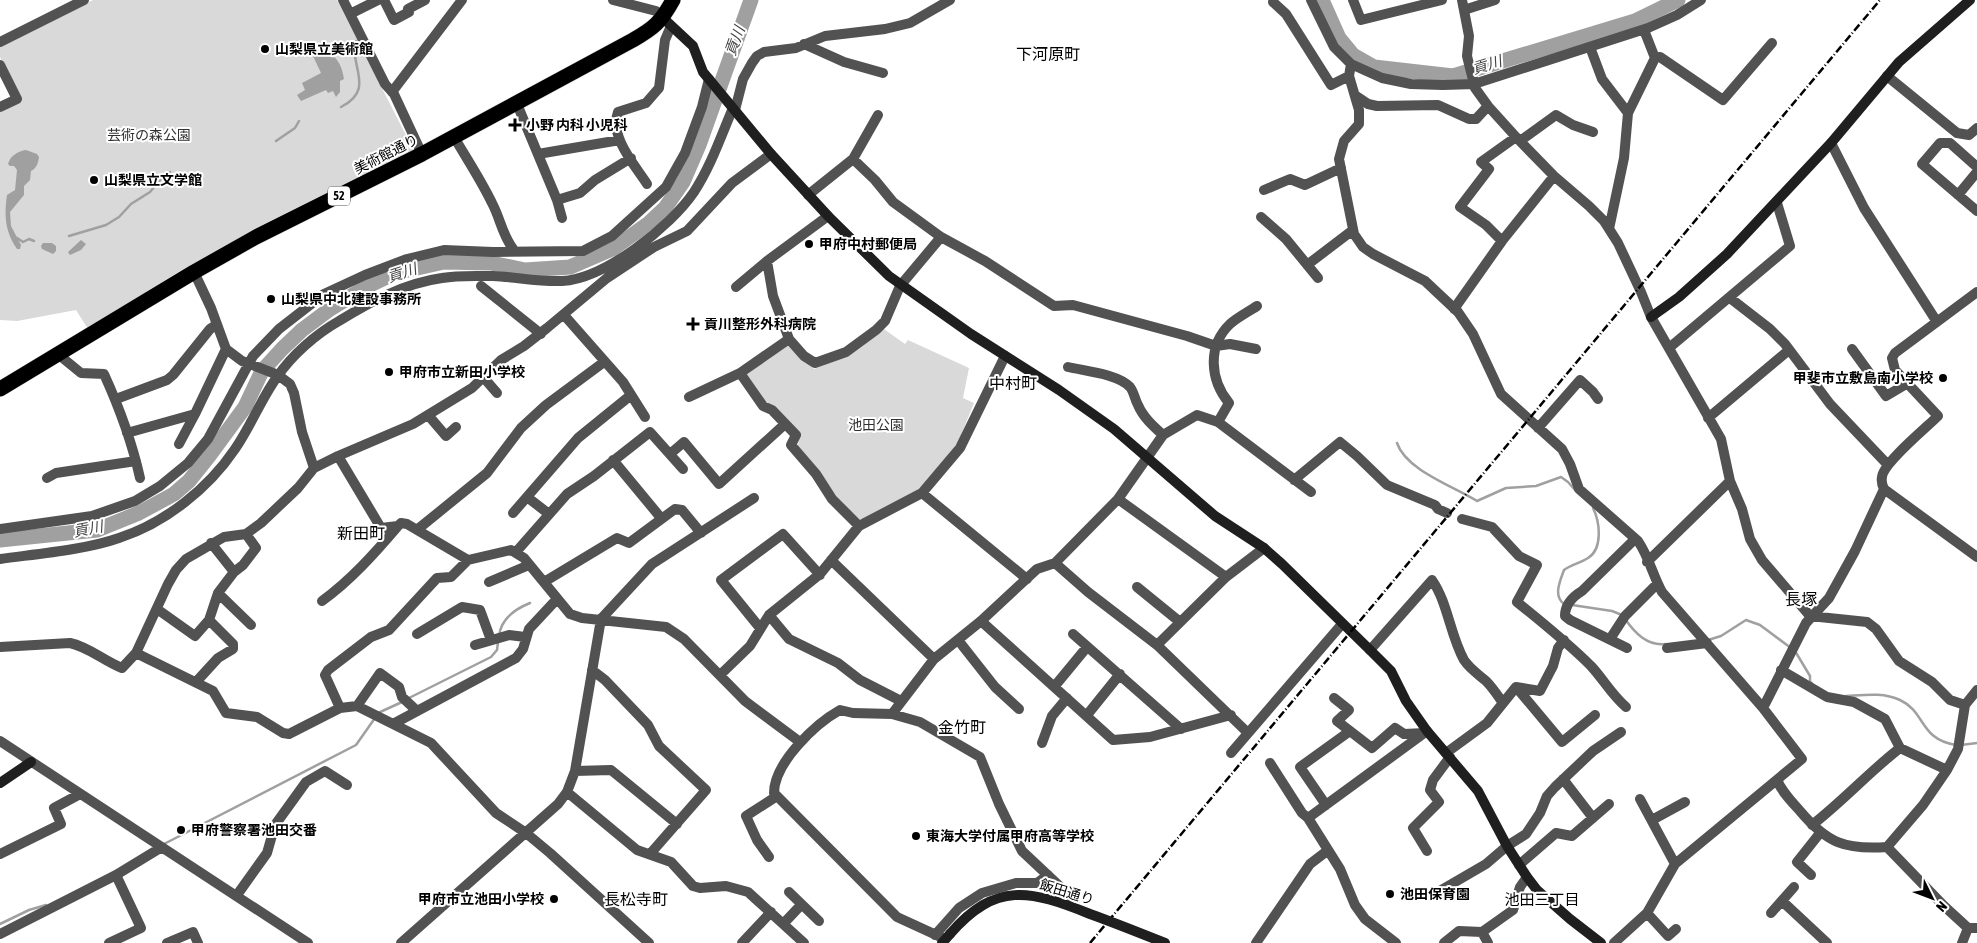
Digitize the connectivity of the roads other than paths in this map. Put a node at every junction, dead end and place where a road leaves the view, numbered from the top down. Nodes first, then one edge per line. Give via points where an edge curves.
1 (84, 0) edge
2 (344, 0) edge
3 (378, 0) edge
4 (384, 0) edge
5 (425, 0) edge
6 (462, 0) edge
7 (613, 0) edge
8 (673, 0) edge
9 (950, 0) edge
10 (1311, 0) edge
11 (1353, 0) edge
12 (1442, 0) edge
13 (1495, 0) edge
14 (1700, 0) edge
15 (1970, 0) edge
16 (1274, 2) dead end
17 (1463, 5) edge
18 (350, 14) junction
19 (667, 22) junction
20 (1644, 30) junction
21 (0, 42) edge
22 (1772, 43) dead end
23 (804, 44) junction
24 (1590, 47) junction
25 (1655, 58) junction
26 (1351, 64) junction
27 (0, 65) edge
28 (882, 73) dead end
29 (1349, 76) junction
30 (1887, 76) junction
31 (711, 82) junction
32 (1473, 82) junction
33 (392, 92) junction
34 (1356, 96) junction
35 (517, 104) junction
36 (1488, 106) junction
37 (0, 107) edge
38 (733, 108) junction
39 (1628, 112) junction
40 (878, 115) dead end
41 (1977, 128) edge
42 (1593, 132) dead end
43 (454, 137) junction
44 (1518, 139) junction
45 (620, 140) junction
46 (1831, 143) junction
47 (422, 154) junction
48 (538, 154) junction
49 (771, 154) junction
50 (631, 158) junction
51 (854, 159) junction
52 (1977, 167) edge
53 (1341, 168) junction
54 (1977, 172) edge
55 (1554, 176) junction
56 (647, 184) dead end
57 (1264, 190) dead end
58 (1958, 194) junction
59 (808, 195) junction
60 (557, 200) junction
61 (1776, 203) junction
62 (1977, 211) edge
63 (828, 216) junction
64 (1261, 217) dead end
65 (562, 218) dead end
66 (1609, 229) junction
67 (1353, 230) junction
68 (941, 237) junction
69 (1502, 241) junction
70 (513, 249) dead end
71 (767, 261) junction
72 (1307, 265) junction
73 (194, 272) junction
74 (1318, 278) dead end
75 (481, 286) dead end
76 (900, 286) junction
77 (736, 287) dead end
78 (1977, 292) edge
79 (1730, 298) junction
80 (1257, 306) dead end
81 (1454, 308) junction
82 (564, 314) junction
83 (1651, 317) junction
84 (1937, 322) junction
85 (216, 325) junction
86 (541, 334) junction
87 (789, 339) junction
88 (1216, 346) junction
89 (1669, 348) junction
90 (226, 349) junction
91 (1256, 349) dead end
92 (1852, 349) dead end
93 (1789, 350) junction
94 (59, 354) junction
95 (1006, 356) junction
96 (604, 362) junction
97 (249, 364) junction
98 (1068, 367) dead end
99 (740, 374) junction
100 (277, 375) junction
101 (484, 378) junction
102 (1908, 383) junction
103 (0, 389) edge
104 (497, 393) dead end
105 (632, 395) junction
106 (689, 397) dead end
107 (116, 399) junction
108 (1598, 399) dead end
109 (195, 414) junction
110 (428, 415) junction
111 (645, 417) dead end
112 (1708, 418) junction
113 (1218, 422) junction
114 (785, 424) junction
115 (456, 427) dead end
116 (1538, 428) junction
117 (128, 433) junction
118 (1163, 435) junction
119 (179, 444) dead end
120 (670, 454) junction
121 (338, 456) junction
122 (1146, 456) junction
123 (613, 460) junction
124 (136, 461) junction
125 (1888, 465) junction
126 (314, 468) junction
127 (684, 469) dead end
128 (47, 478) dead end
129 (140, 478) dead end
130 (1294, 480) junction
131 (1730, 481) junction
132 (1884, 489) junction
133 (1311, 492) dead end
134 (922, 493) junction
135 (527, 496) junction
136 (754, 498) dead end
137 (1118, 499) junction
138 (513, 513) dead end
139 (549, 514) junction
140 (1447, 514) dead end
141 (661, 518) junction
142 (1462, 518) dead end
143 (398, 526) junction
144 (859, 526) junction
145 (0, 529) edge
146 (418, 530) junction
147 (701, 532) junction
148 (246, 534) junction
149 (1635, 538) junction
150 (211, 543) junction
151 (1264, 548) junction
152 (516, 552) junction
153 (1977, 557) edge
154 (0, 558) edge
155 (468, 560) junction
156 (832, 560) junction
157 (1648, 562) junction
158 (1055, 563) junction
159 (529, 565) junction
160 (234, 572) junction
161 (820, 575) junction
162 (1226, 577) junction
163 (1027, 579) junction
164 (489, 582) dead end
165 (544, 582) junction
166 (1657, 584) junction
167 (1137, 587) dead end
168 (218, 593) junction
169 (557, 599) junction
170 (322, 600) dead end
171 (157, 609) junction
172 (770, 615) junction
173 (1810, 616) junction
174 (209, 620) junction
175 (601, 620) junction
176 (981, 621) junction
177 (1180, 622) junction
178 (1342, 624) junction
179 (251, 625) dead end
180 (760, 628) junction
181 (417, 634) dead end
182 (1073, 634) dead end
183 (526, 637) junction
184 (1610, 639) junction
185 (490, 640) junction
186 (958, 640) junction
187 (1564, 640) junction
188 (1706, 642) junction
189 (475, 644) dead end
190 (1158, 644) junction
191 (0, 647) edge
192 (1088, 647) junction
193 (1627, 648) dead end
194 (1667, 648) dead end
195 (1370, 650) junction
196 (136, 653) junction
197 (934, 659) junction
198 (592, 670) junction
199 (1781, 670) junction
200 (1120, 674) junction
201 (720, 675) junction
202 (196, 682) junction
203 (1054, 687) junction
204 (1516, 687) junction
205 (1977, 690) edge
206 (1067, 698) junction
207 (1334, 698) dead end
208 (901, 701) junction
209 (1503, 703) junction
210 (1965, 705) junction
211 (357, 706) junction
212 (1626, 707) dead end
213 (340, 708) junction
214 (1763, 708) junction
215 (1019, 709) dead end
216 (417, 711) junction
217 (892, 714) junction
218 (1087, 715) junction
219 (1231, 715) junction
220 (1595, 715) dead end
221 (393, 724) junction
222 (1181, 729) junction
223 (1350, 731) junction
224 (1426, 732) junction
225 (1621, 732) dead end
226 (1248, 733) junction
227 (0, 741) edge
228 (800, 742) junction
229 (1042, 743) dead end
230 (1900, 748) junction
231 (1231, 753) dead end
232 (1448, 755) junction
233 (31, 762) junction
234 (1270, 763) dead end
235 (575, 770) junction
236 (1947, 770) junction
237 (1563, 779) junction
238 (1776, 780) junction
239 (0, 782) edge
240 (347, 785) dead end
241 (567, 792) junction
242 (80, 794) junction
243 (777, 796) junction
244 (1640, 799) dead end
245 (1685, 802) dead end
246 (1609, 804) dead end
247 (1326, 805) junction
248 (1308, 818) junction
249 (1592, 818) junction
250 (1652, 820) junction
251 (677, 824) junction
252 (1816, 829) junction
253 (526, 833) junction
254 (1507, 846) junction
255 (162, 847) junction
256 (1887, 847) junction
257 (1327, 851) junction
258 (1427, 852) dead end
259 (0, 854) edge
260 (650, 854) junction
261 (769, 857) dead end
262 (1519, 864) junction
263 (1675, 864) junction
264 (116, 875) junction
265 (1048, 875) junction
266 (1811, 875) dead end
267 (1527, 877) junction
268 (1794, 887) dead end
269 (789, 892) dead end
270 (236, 896) junction
271 (1432, 896) dead end
272 (1071, 897) dead end
273 (1782, 900) junction
274 (801, 904) junction
275 (771, 912) junction
276 (1648, 913) junction
277 (1771, 913) dead end
278 (819, 921) dead end
279 (784, 923) junction
280 (1972, 928) edge
281 (1676, 929) dead end
282 (1482, 932) junction
283 (0, 934) edge
284 (943, 938) edge
285 (304, 942) edge
286 (109, 943) edge
287 (167, 943) edge
288 (198, 943) edge
289 (401, 943) edge
290 (649, 943) edge
291 (742, 943) edge
292 (804, 943) edge
293 (1165, 943) edge
294 (1256, 943) edge
295 (1396, 943) edge
296 (1444, 943) edge
297 (1488, 943) edge
298 (1601, 943) edge
299 (1614, 943) edge
300 (1827, 943) edge
301 (1962, 943) edge

1 - 21 street
2 - 18 street
3 - 18 street
4 - 5 street via 394,20
6 - 33 street
7 - 19 street via 656,11
8 - 19 highway, 美術館通り / 52
9 - 23 street via 910,23 825,36
10 - 26 street via 1334,47
11 - 12 street via 1361,20
13 - 17 street
14 - 20 street
15 - 30 street
16 - 29 street via 1286,14 1331,85
17 - 32 street via 1469,36 1467,56
18 - 33 street
19 - 31 street via 693,46 698,62
19 - 35 highway, 美術館通り / 52
19 - 45 street via 659,88 646,103 618,112 615,121
20 - 24 street
20 - 25 street
22 - 25 street via 1723,100 1660,57
23 - 28 street via 844,62
23 - 38 street via 757,56 743,79
24 - 32 street
24 - 39 street via 1602,79
25 - 39 street
26 - 29 street
26 - 32 street via 1382,78 1411,84
27 - 37 street via 17,99
29 - 34 street
30 - 41 street via 1957,133 1969,135
30 - 46 street
31 - 38 street
31 - 97 street via 685,153 666,186 612,236 583,251 444,250 407,259 324,294 279,329
32 - 36 street
33 - 47 street
34 - 36 street via 1377,106 1438,104 1469,119 1476,118
34 - 53 street via 1359,124 1341,148
35 - 43 highway, 美術館通り / 52
35 - 48 street
36 - 44 street
38 - 49 street
38 - 100 street via 706,172 693,194 672,218 611,266 592,275 564,281 491,276 442,278 414,285 337,322 306,345
39 - 66 street via 1624,158
40 - 51 street
42 - 44 street via 1556,115
43 - 47 highway, 美術館通り / 52
43 - 70 street via 498,213 504,237
44 - 55 street
44 - 69 street via 1482,162 1489,169 1460,207
45 - 48 street
45 - 50 street
46 - 61 street
46 - 84 street via 1864,208
47 - 73 highway, 美術館通り / 52 via 256,237
48 - 60 street
49 - 59 street
49 - 82 street via 732,183 687,231 654,247 607,278
50 - 56 street
50 - 60 street via 580,193
51 - 59 street
51 - 68 street via 894,202
52 - 58 street via 1950,143 1940,143 1922,164
53 - 57 street via 1305,186 1290,178
53 - 67 street
54 - 58 street
55 - 66 street via 1589,206
55 - 69 street
58 - 62 street
59 - 63 street
60 - 65 street
61 - 79 street via 1790,246
61 - 83 street via 1727,254
63 - 71 street
63 - 76 street
64 - 72 street via 1286,239
66 - 83 street
67 - 72 street
67 - 81 street via 1363,248 1425,281
68 - 76 street
68 - 88 street via 1054,306 1073,305
69 - 81 street
71 - 77 street
71 - 87 street via 773,296
72 - 74 street
73 - 85 street
73 - 94 highway, 美術館通り / 52
75 - 86 street
76 - 87 street via 885,321 846,352 815,363
76 - 95 street
78 - 84 street
79 - 89 street
79 - 93 street
80 - 88 street via 1231,323
81 - 116 street via 1473,334 1501,394
82 - 86 street
82 - 96 street
83 - 89 street
84 - 102 street via 1892,358 1895,370
85 - 90 street
85 - 107 street via 167,380
86 - 101 street via 501,360
87 - 99 street
88 - 91 street via 1230,344
88 - 113 street via 1212,368 1220,393 1228,403
89 - 112 street
90 - 97 street
90 - 109 street
92 - 102 street via 1886,396
93 - 112 street
93 - 125 street via 1830,404
94 - 103 highway, 美術館通り / 52
94 - 107 street via 81,373 104,374
95 - 122 street via 1114,428
95 - 134 street via 960,448
96 - 105 street
96 - 146 street via 546,405 521,428 486,473
97 - 100 street
97 - 145 street via 208,438 188,463 160,486 135,501 92,516
98 - 118 street via 1120,380 1131,388 1144,416
99 - 106 street
99 - 114 street via 763,406 772,410
100 - 126 street via 290,384 294,393
100 - 154 street via 235,449 217,473 175,510 119,538 93,545
101 - 104 street
101 - 110 street
102 - 125 street via 1938,416
105 - 111 street
105 - 135 street via 578,438
107 - 117 street
108 - 116 street via 1580,380
109 - 117 street
109 - 119 street
110 - 115 street via 446,436
110 - 121 street
112 - 131 street via 1721,439
113 - 118 street via 1197,415
113 - 130 street
114 - 120 street via 719,484 684,442
114 - 144 street via 796,435 791,445 832,499
116 - 149 street via 1562,449 1579,489
117 - 124 street
118 - 122 street
120 - 123 street via 650,432
120 - 127 street
121 - 126 street
121 - 143 street via 381,528
122 - 137 street
122 - 151 street via 1215,516
123 - 139 street via 567,494
123 - 141 street
124 - 128 street via 56,473
124 - 129 street
125 - 132 street via 1882,476
126 - 148 street via 298,488
130 - 133 street
130 - 140 street via 1340,442 1387,486 1435,505
131 - 157 street
131 - 173 street via 1750,539 1762,560
132 - 153 street
132 - 173 street via 1829,598
134 - 144 street
134 - 163 street
135 - 138 street
135 - 139 street
136 - 147 street
137 - 158 street
137 - 162 street
139 - 152 street
141 - 147 street via 675,509 682,510
141 - 165 street via 629,543 617,538
142 - 187 street via 1492,527 1520,556 1537,566 1517,602
143 - 146 street via 407,524
143 - 170 street via 374,555
144 - 156 street
146 - 155 street
147 - 175 street via 652,564
148 - 150 street via 224,537
148 - 160 street via 256,548
149 - 157 street
149 - 184 street via 1566,605 1565,616 1570,620
150 - 160 street
150 - 171 street via 186,558 176,570
151 - 162 street
151 - 178 street
152 - 155 street via 511,550
152 - 159 street
155 - 213 street via 451,577 437,578 389,630 371,637 328,670 325,675
156 - 161 street
156 - 197 street
157 - 166 street
158 - 163 street via 1037,569
158 - 190 street
159 - 164 street
159 - 165 street
160 - 168 street
161 - 172 street
161 - 180 street via 783,534 721,580
162 - 177 street
163 - 176 street
165 - 169 street
166 - 184 street via 1625,616
166 - 188 street
167 - 177 street
168 - 174 street
168 - 179 street
169 - 175 street via 570,614
169 - 183 street via 529,629
171 - 174 street via 195,636
171 - 196 street
172 - 180 street
172 - 208 street via 789,639 838,663 860,680
173 - 199 street
173 - 210 street via 1868,622 1899,661 1932,682 1950,700
174 - 202 street via 233,644 233,649 218,658
175 - 198 street
175 - 201 street via 666,627 684,639
176 - 186 street
176 - 203 street
177 - 190 street
178 - 195 street
178 - 226 street
180 - 201 street via 750,646
181 - 185 street via 462,607 480,610
182 - 192 street
183 - 185 street via 510,635
183 - 216 street via 523,650 516,658
184 - 193 street
185 - 189 street
186 - 197 street
186 - 215 street via 995,688
187 - 204 street via 1540,691
187 - 212 street
188 - 194 street
188 - 214 street
190 - 219 street
191 - 196 street via 70,643 81,645 122,668
192 - 200 street
192 - 203 street
195 - 209 street via 1432,580 1464,660
195 - 224 street via 1392,671
196 - 202 street
197 - 208 street
198 - 235 street
198 - 251 street via 648,725 658,746 706,790
199 - 214 street
199 - 230 street via 1828,697 1854,702 1885,719
200 - 218 street
200 - 222 street
201 - 228 street via 745,701
202 - 213 street via 213,691 226,713 257,717 283,733 289,734
203 - 206 street
204 - 209 street
204 - 220 street via 1562,742
205 - 210 street
206 - 218 street
206 - 229 street via 1052,716
207 - 223 street via 1349,710 1337,721
208 - 217 street
209 - 232 street via 1487,723
210 - 236 street via 1958,749
211 - 213 street
211 - 216 street via 380,673 398,687 402,697
211 - 221 street
214 - 238 street via 1802,759
216 - 221 street
217 - 228 street via 840,710
217 - 265 street via 920,722 980,757 998,804 1022,851
218 - 222 street via 1113,740 1150,737
219 - 222 street
219 - 226 street
221 - 253 street via 431,743 496,813
223 - 224 street via 1372,748 1395,728 1404,734
223 - 247 street via 1300,767
224 - 232 street
224 - 247 street
225 - 237 street via 1593,751
226 - 231 street
227 - 233 street
228 - 243 street via 774,785
230 - 236 street
230 - 252 street via 1829,812
232 - 254 street via 1478,791
232 - 258 street via 1430,790 1439,802 1413,828
233 - 239 street
233 - 242 street
234 - 248 street
235 - 241 street
235 - 251 street via 611,770
236 - 256 street via 1923,805
237 - 249 street
237 - 254 street via 1548,796 1529,830
238 - 252 street
238 - 263 street
240 - 270 street via 325,771 306,782 276,825 267,853
241 - 253 street
241 - 260 street via 636,850
242 - 255 street
242 - 259 street via 54,808 60,824
243 - 261 street via 746,816 756,840
243 - 284 street via 897,917
244 - 250 street
245 - 250 street
246 - 249 street
247 - 248 street
248 - 257 street
249 - 262 street via 1572,836 1556,834
250 - 263 street
251 - 260 street
252 - 256 street via 1832,840 1861,849
252 - 266 street via 1798,862
253 - 289 street
253 - 290 street
254 - 262 street
254 - 271 street via 1486,864
255 - 264 street
255 - 270 street
256 - 280 street
257 - 294 street via 1305,870
257 - 295 street via 1340,869 1355,905 1365,919
260 - 275 street via 671,862 693,886 739,888
262 - 267 street
263 - 276 street
264 - 283 street
264 - 286 street via 141,928
265 - 272 street
265 - 284 street via 1037,883 1016,883 982,892 968,900 959,908
267 - 282 street via 1520,887 1513,910
267 - 298 street via 1537,890
268 - 273 street
269 - 274 street
270 - 285 street
273 - 277 street
273 - 300 street
274 - 278 street
274 - 279 street
275 - 279 street
275 - 291 street
276 - 281 street via 1668,936
276 - 299 street
279 - 292 street
280 - 301 street
282 - 296 street via 1459,931
282 - 297 street
284 - 293 street, 飯田通り, bridge via 978,907 1005,896 1020,895 1042,896 1062,902
287 - 288 street via 193,932

